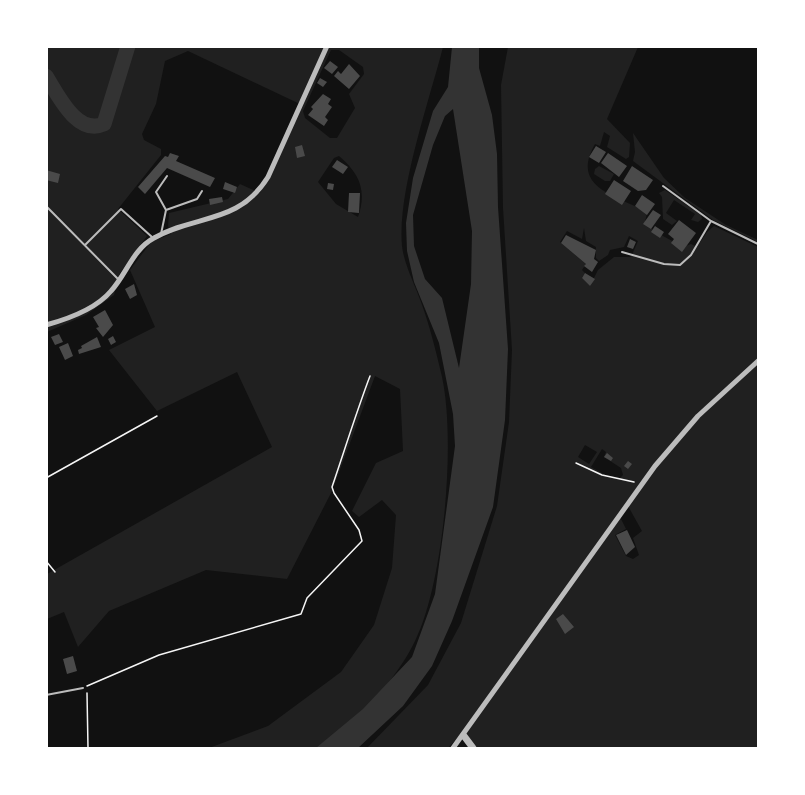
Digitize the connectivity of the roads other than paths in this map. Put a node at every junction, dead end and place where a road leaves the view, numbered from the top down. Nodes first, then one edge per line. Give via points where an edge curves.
1 (327, 46) edge
2 (166, 176) dead end
3 (663, 186) dead end
4 (202, 191) dead end
5 (46, 206) edge
6 (166, 210) junction
7 (711, 221) junction
8 (162, 234) junction
9 (153, 238) junction
10 (759, 244) edge
11 (85, 245) junction
12 (622, 252) dead end
13 (119, 280) junction
14 (46, 326) edge
15 (759, 361) edge
16 (85, 687) road end
17 (46, 694) edge
18 (464, 736) junction
19 (453, 748) edge
20 (473, 748) edge

1 - 8 street via 258,193 225,214
2 - 6 lane via 156,192
3 - 7 lane
4 - 6 lane via 196,199
5 - 11 lane
6 - 8 lane
7 - 10 lane
7 - 12 lane via 691,255 680,265
8 - 9 street
9 - 11 lane via 121,209
9 - 13 street via 138,251
11 - 13 lane
13 - 14 street via 104,298
15 - 18 street via 691,424 640,486
16 - 17 lane
18 - 19 street
18 - 20 street

